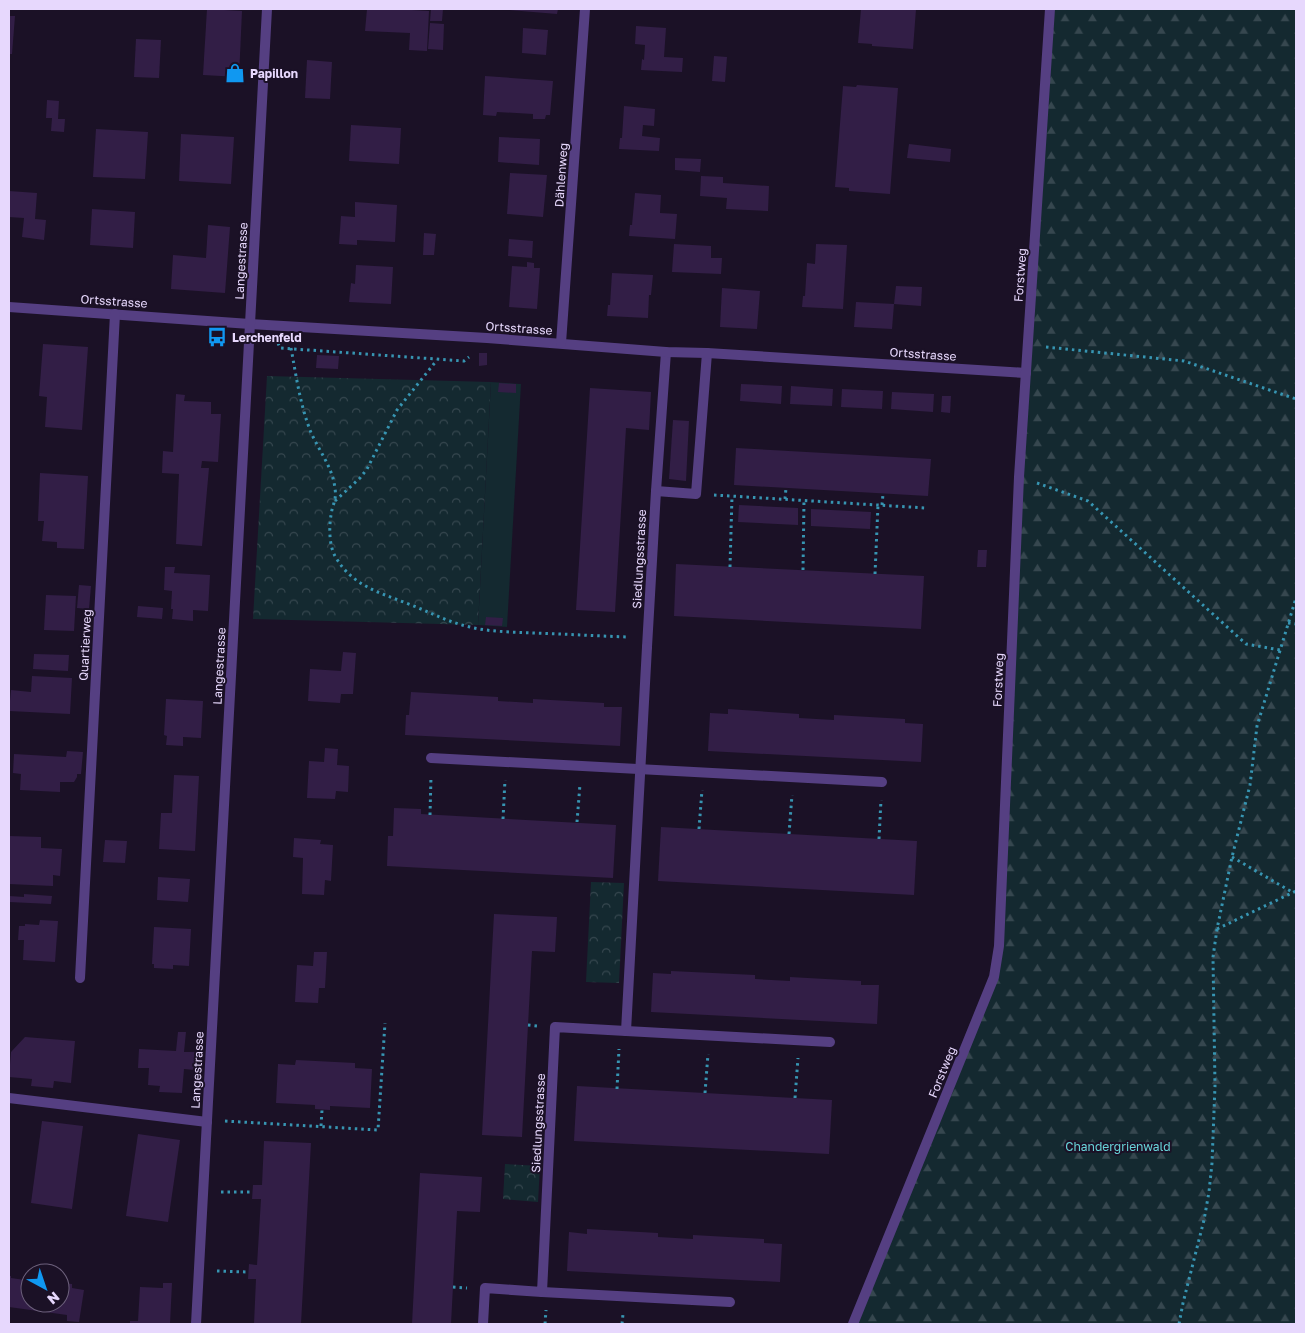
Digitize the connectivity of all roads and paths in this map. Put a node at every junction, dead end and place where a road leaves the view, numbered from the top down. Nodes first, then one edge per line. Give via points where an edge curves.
1 (268, 9) edge
2 (585, 9) edge
3 (1050, 9) edge
4 (9, 307) edge
5 (115, 314) junction
6 (250, 324) junction
7 (561, 343) junction
8 (1028, 345) junction
9 (291, 348) dead end
10 (666, 352) junction
11 (707, 353) junction
12 (437, 359) dead end
13 (1026, 374) junction
14 (1296, 399) edge
15 (1019, 477) junction
16 (786, 488) dead end
17 (656, 491) junction
18 (696, 494) junction
19 (883, 494) dead end
20 (732, 496) junction
21 (785, 500) junction
22 (804, 500) junction
23 (335, 501) junction
24 (880, 505) junction
25 (926, 508) dead end
26 (730, 567) dead end
27 (803, 570) dead end
28 (875, 574) dead end
29 (1296, 598) edge
30 (1288, 623) junction
31 (1296, 624) edge
32 (647, 643) junction
33 (1280, 650) junction
34 (432, 758) joint
35 (506, 762) junction
36 (581, 766) junction
37 (640, 769) junction
38 (704, 772) junction
39 (793, 777) junction
40 (882, 782) joint
41 (430, 814) dead end
42 (503, 819) dead end
43 (578, 822) dead end
44 (699, 829) dead end
45 (790, 834) dead end
46 (879, 839) dead end
47 (1232, 858) junction
48 (1295, 892) edge
49 (1217, 929) junction
50 (80, 978) dead end
51 (385, 1024) dead end
52 (623, 1030) junction
53 (709, 1036) junction
54 (800, 1040) junction
55 (830, 1042) dead end
56 (617, 1088) dead end
57 (705, 1093) dead end
58 (9, 1098) edge
59 (795, 1098) dead end
60 (322, 1110) dead end
61 (207, 1121) junction
62 (321, 1126) junction
63 (203, 1191) junction
64 (253, 1192) dead end
65 (199, 1270) junction
66 (248, 1272) dead end
67 (542, 1292) junction
68 (730, 1302) dead end
69 (196, 1324) edge
70 (483, 1324) edge
71 (853, 1324) edge
72 (1179, 1324) edge

1 - 6 street, Langestrasse
2 - 7 street, Dählenweg
3 - 8 street, Forstweg
4 - 5 street, Ortsstrasse
5 - 6 street, Ortsstrasse
5 - 50 street, Quartierweg
6 - 7 street, Ortsstrasse
6 - 61 street, Langestrasse
7 - 10 street, Ortsstrasse
8 - 13 street, Forstweg
8 - 14 path via 1184,361
9 - 23 path via 303,407 332,476
10 - 11 street, Ortsstrasse
10 - 17 street, Siedlungsstrasse
11 - 13 street, Ortsstrasse
11 - 18 street
12 - 23 path via 397,410 367,469
13 - 15 street, Forstweg
15 - 33 path via 1088,500 1246,644
15 - 71 street, Forstweg via 999,946 994,977
16 - 21 path
17 - 18 street
17 - 32 street, Siedlungsstrasse
18 - 20 path
19 - 24 path
20 - 21 path
20 - 26 path
21 - 22 path
22 - 24 path
22 - 27 path
23 - 32 path via 330,528 334,554 352,576 380,594 472,628
24 - 25 path
24 - 28 path
29 - 30 path
30 - 31 path
30 - 33 path
32 - 37 street, Siedlungsstrasse
33 - 47 path via 1257,726 1250,785
34 - 35 street
34 - 41 path
35 - 36 street
35 - 42 path
36 - 37 street
36 - 43 path
37 - 38 street
37 - 52 street, Siedlungsstrasse
38 - 39 street
38 - 44 path
39 - 40 street
39 - 45 path
40 - 46 path
47 - 48 path
47 - 49 path
48 - 49 path
49 - 72 path via 1213,956 1211,1172 1204,1220
51 - 62 path via 378,1130
52 - 53 street, Siedlungsstrasse
52 - 56 path
52 - 67 street, Siedlungsstrasse via 555,1027
53 - 54 street, Siedlungsstrasse
53 - 57 path
54 - 55 street, Siedlungsstrasse
54 - 59 path
58 - 61 street
60 - 62 path
61 - 62 path
61 - 63 street, Langestrasse
63 - 64 path
63 - 65 street, Langestrasse
65 - 66 path
65 - 69 street, Langestrasse
67 - 68 street
67 - 70 street via 485,1288

